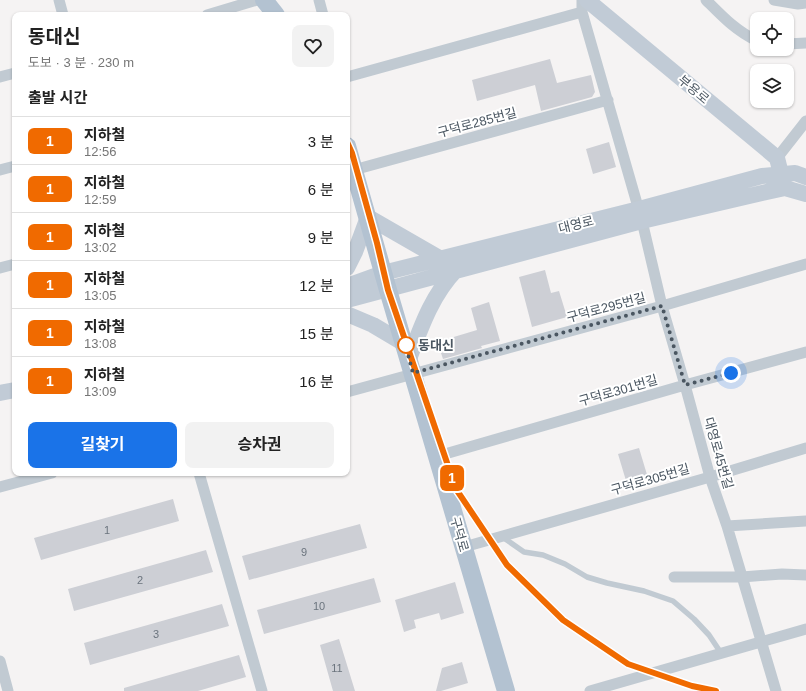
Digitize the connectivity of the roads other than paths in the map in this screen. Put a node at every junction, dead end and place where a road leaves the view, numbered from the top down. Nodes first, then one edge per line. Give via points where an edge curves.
1 (59, 0) edge
2 (257, 0) edge
3 (264, 0) edge
4 (319, 0) edge
5 (582, 0) edge
6 (706, 0) edge
7 (774, 0) edge
8 (806, 3) edge
9 (584, 6) edge
10 (62, 12) edge
11 (217, 12) edge
12 (274, 12) edge
13 (322, 12) edge
14 (750, 37) edge
15 (806, 43) edge
16 (794, 44) edge
17 (12, 74) edge
18 (350, 75) edge
19 (0, 77) edge
20 (608, 100) junction
21 (806, 121) edge
22 (12, 167) edge
23 (0, 170) edge
24 (350, 171) edge
25 (781, 173) junction
26 (806, 178) edge
27 (806, 194) edge
28 (640, 215) junction
29 (368, 217) junction
30 (441, 259) junction
31 (350, 262) edge
32 (806, 264) edge
33 (12, 265) edge
34 (0, 268) edge
35 (456, 270) junction
36 (386, 282) junction
37 (350, 286) edge
38 (350, 299) edge
39 (662, 306) junction
40 (350, 315) edge
41 (806, 352) edge
42 (409, 359) junction
43 (685, 385) junction
44 (350, 390) edge
45 (12, 391) edge
46 (0, 393) edge
47 (806, 448) edge
48 (438, 456) junction
49 (41, 476) edge
50 (200, 476) edge
51 (710, 477) junction
52 (0, 487) edge
53 (806, 520) edge
54 (727, 526) junction
55 (501, 536) junction
56 (464, 547) junction
57 (806, 575) edge
58 (674, 577) dead end
59 (742, 577) junction
60 (806, 629) edge
61 (761, 641) junction
62 (721, 654) junction
63 (0, 664) edge
64 (8, 691) edge
65 (262, 691) edge
66 (506, 691) edge
67 (590, 691) edge
68 (776, 691) edge

1 - 10 street
2 - 11 street
3 - 12 main road
4 - 13 street
5 - 9 street, 대영로45번길
6 - 14 street via 730,24
7 - 8 street
9 - 18 street
9 - 20 street, 대영로45번길
9 - 25 main road, 부용로
15 - 16 street
17 - 19 street
20 - 24 street, 구덕로285번길
20 - 28 street, 대영로45번길
21 - 25 street
22 - 23 street
24 - 29 main road, 구덕로
25 - 26 main road, 대영로 via 795,173
25 - 27 main road, 대영로
25 - 28 main road, 대영로
28 - 30 main road, 대영로
28 - 35 main road, 대영로
28 - 39 street, 대영로45번길
29 - 30 main road
29 - 31 main road
29 - 36 main road, 구덕로
30 - 36 main road, 대영로
32 - 39 street, 구덕로295번길
33 - 34 street
35 - 36 main road, 대영로
35 - 42 main road via 428,310
36 - 37 main road, 대영로
36 - 38 main road, 대영로
36 - 42 main road, 구덕로
39 - 42 street, 구덕로295번길
39 - 43 street, 대영로45번길
40 - 42 main road via 373,325
41 - 43 street, 구덕로301번길
42 - 44 street, 구덕로295번길
42 - 48 main road, 구덕로
43 - 48 street, 구덕로301번길
43 - 51 street, 대영로45번길
45 - 46 main road
47 - 51 street, 구덕로305번길
48 - 56 main road, 구덕로
49 - 52 street
50 - 65 street
51 - 54 street, 대영로45번길
51 - 55 street, 구덕로305번길
53 - 54 street
54 - 59 street, 대영로45번길
55 - 56 street, 구덕로305번길
55 - 62 lane via 524,552 543,555 587,577 673,601 709,635
56 - 66 main road, 구덕로
57 - 59 street
58 - 59 street
59 - 61 street, 대영로45번길
60 - 61 street
61 - 62 street
61 - 68 street, 대영로45번길
62 - 67 street
63 - 64 street

